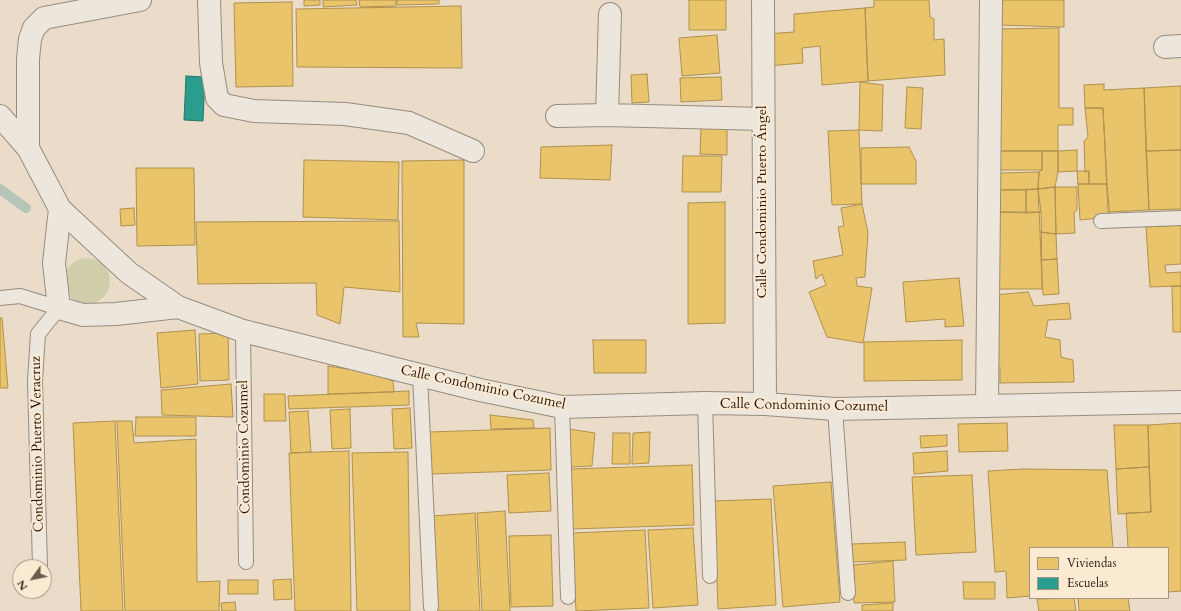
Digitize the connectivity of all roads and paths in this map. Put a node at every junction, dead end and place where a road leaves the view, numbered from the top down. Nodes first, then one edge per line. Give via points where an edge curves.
1 (140, 0) edge
2 (209, 0) edge
3 (763, 0) edge
4 (991, 0) edge
5 (610, 14) dead end
6 (607, 115) junction
7 (0, 116) edge
8 (557, 116) dead end
9 (763, 119) junction
10 (28, 148) junction
11 (473, 151) dead end
12 (60, 209) junction
13 (1181, 218) edge
14 (1101, 221) dead end
15 (0, 298) edge
16 (178, 306) junction
17 (59, 308) junction
18 (243, 331) junction
19 (420, 375) junction
20 (1181, 402) edge
21 (705, 404) junction
22 (765, 404) junction
23 (987, 405) junction
24 (562, 407) junction
25 (835, 409) junction
26 (40, 559) edge
27 (246, 562) dead end
28 (710, 576) dead end
29 (848, 593) dead end
30 (568, 597) dead end
31 (431, 607) dead end

1 - 10 street via 44,18 34,28 28,59
2 - 11 street via 211,63 217,98 224,105 254,111 345,114 409,123
3 - 9 street, Calle Condominio Puerto Ángel
4 - 23 street
5 - 6 street
6 - 8 street
6 - 9 street
7 - 10 street, Calle Condominio Cozumel
9 - 22 street, Calle Condominio Puerto Ángel
10 - 12 street, Calle Condominio Cozumel
12 - 16 street, Calle Condominio Cozumel via 129,273
12 - 17 street via 54,263
13 - 14 lane
15 - 17 lane via 20,296
16 - 17 street via 116,314 83,315
16 - 18 street, Calle Condominio Cozumel
17 - 26 lane, Condominio Puerto Veracruz via 38,334 35,381
18 - 19 street, Calle Condominio Cozumel
18 - 27 lane, Condominio Cozumel
19 - 24 street, Calle Condominio Cozumel
19 - 31 lane
20 - 23 street, Calle Condominio Cozumel
21 - 22 street, Calle Condominio Cozumel
21 - 24 street, Calle Condominio Cozumel
21 - 28 lane
22 - 25 street, Calle Condominio Cozumel
23 - 25 street, Calle Condominio Cozumel
24 - 30 lane
25 - 29 lane

